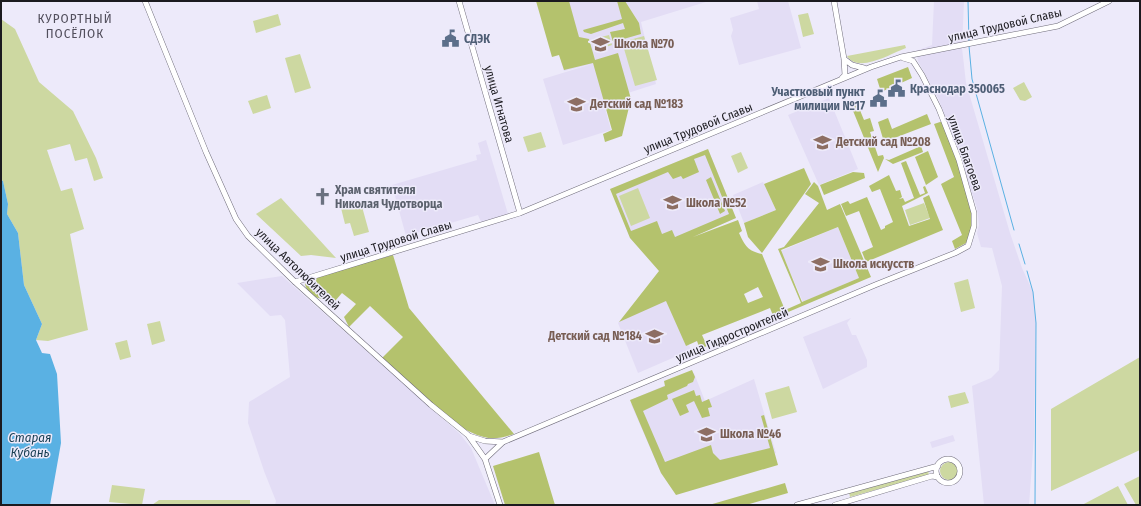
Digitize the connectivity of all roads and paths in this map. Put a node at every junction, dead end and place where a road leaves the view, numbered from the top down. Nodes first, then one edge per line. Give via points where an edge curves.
1 (145, 1) edge
2 (459, 1) edge
3 (834, 1) edge
4 (1110, 1) edge
5 (901, 57) junction
6 (844, 59) junction
7 (871, 67) junction
8 (836, 81) junction
9 (520, 213) junction
10 (968, 246) joint
11 (294, 282) junction
12 (468, 435) junction
13 (503, 442) junction
14 (485, 459) junction
15 (938, 466) junction
16 (938, 477) junction
17 (847, 491) junction
18 (841, 492) junction
19 (850, 500) junction
20 (844, 502) junction
21 (500, 505) edge
22 (797, 505) edge
23 (835, 505) edge

1 - 11 street, улица Автолюбителей via 236,219 248,236
2 - 9 street, улица Игнатова
3 - 6 street
4 - 5 street, улица Трудовой Славы via 1058,26
5 - 7 street, улица Трудовой Славы
5 - 10 street, улица Благоева via 913,61 922,75 939,109 958,160 974,213 974,226
6 - 7 street via 858,68
6 - 8 street via 845,74
7 - 8 street, улица Трудовой Славы
8 - 9 street, улица Трудовой Славы
9 - 11 street, улица Трудовой Славы
10 - 13 street, улица Гидростроителей
11 - 12 street, улица Автолюбителей via 430,405
12 - 13 street, улица Гидростроителей via 485,441
12 - 14 street, улица Автолюбителей
13 - 14 street, улица Гидростроителей
14 - 21 street, улица Автолюбителей
15 - 16 street
15 - 16 street via 943,460 951,460 958,464 960,471 957,479 950,483
15 - 17 street
16 - 19 street via 932,476
17 - 18 street
17 - 19 street
18 - 20 street via 844,495
18 - 22 street
19 - 20 street
20 - 23 street

